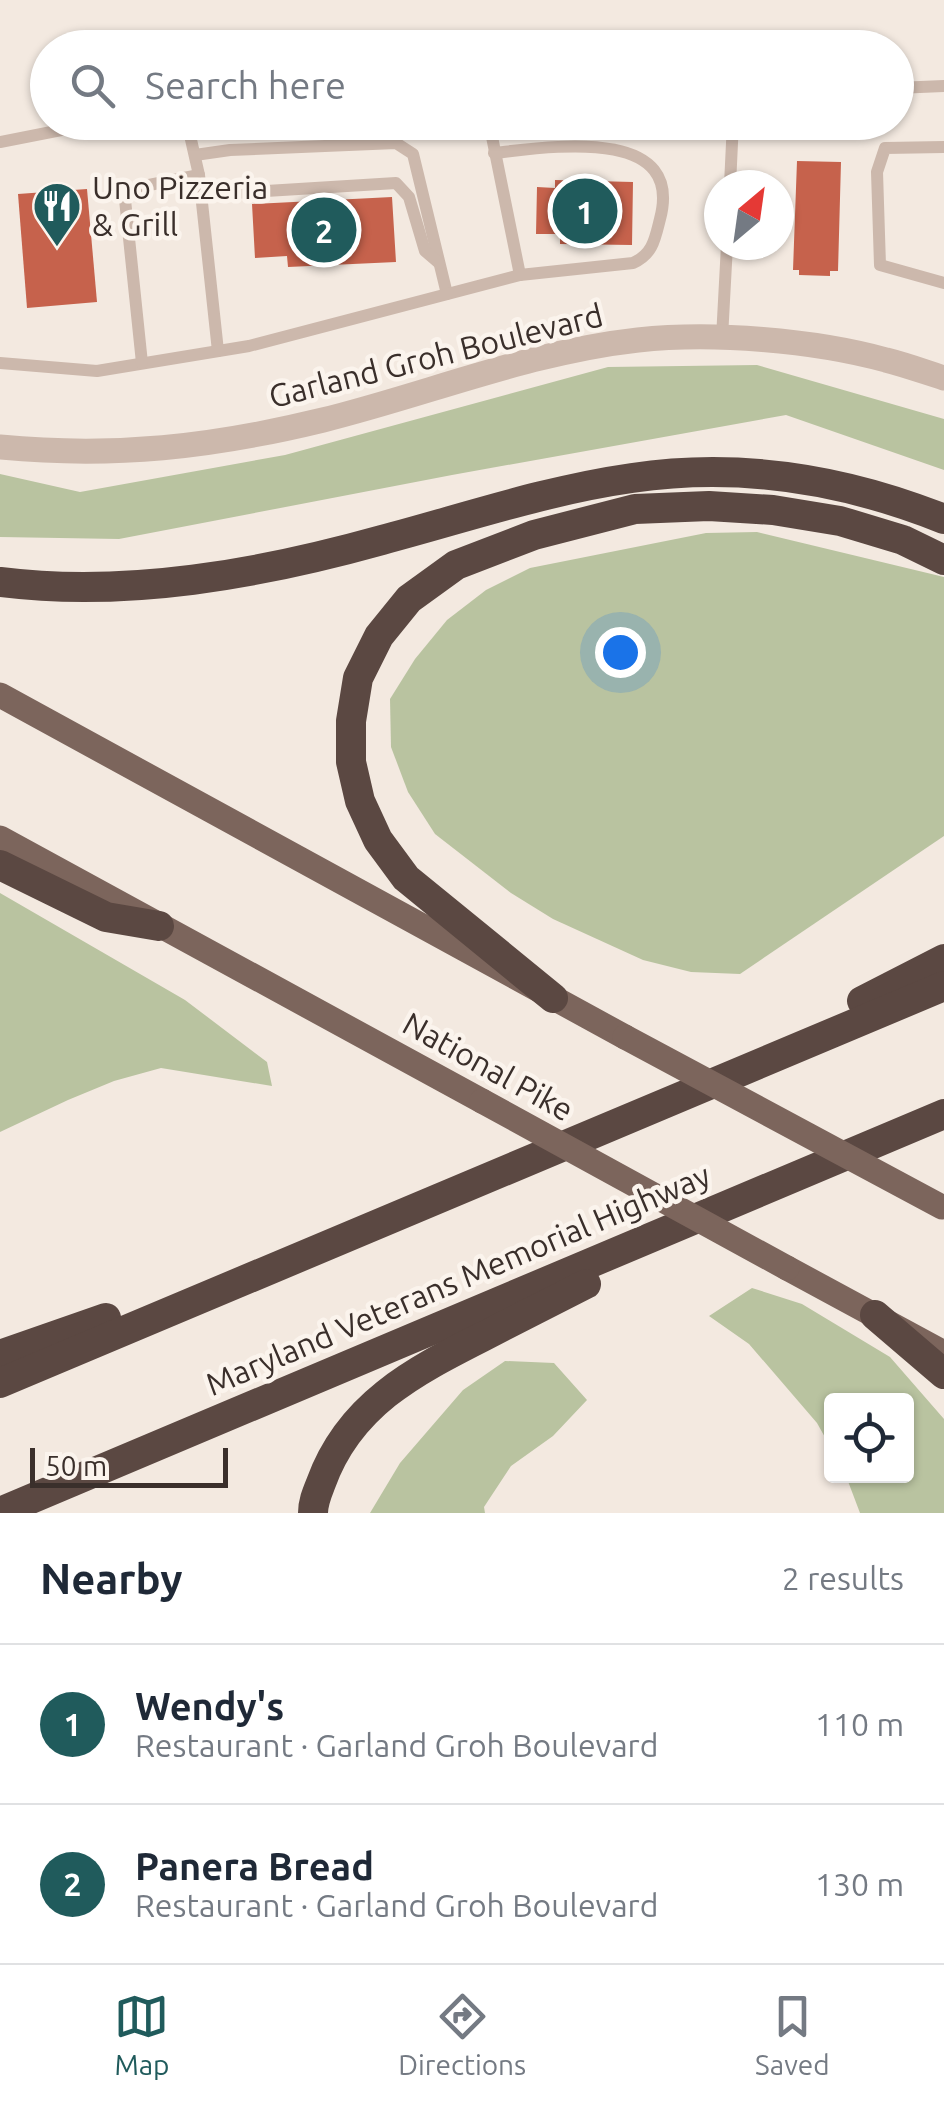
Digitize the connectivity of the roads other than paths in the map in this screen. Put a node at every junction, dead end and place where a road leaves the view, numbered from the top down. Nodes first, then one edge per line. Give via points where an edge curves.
1 (944, 86) edge
2 (914, 87) edge
3 (30, 136) edge
4 (191, 140) edge
5 (492, 140) edge
6 (732, 140) edge
7 (0, 142) edge
8 (944, 147) edge
9 (494, 153) junction
10 (194, 155) junction
11 (731, 170) edge
12 (199, 175) junction
13 (201, 195) junction
14 (726, 260) edge
15 (439, 263) junction
16 (520, 275) junction
17 (944, 283) edge
18 (447, 294) junction
19 (722, 338) junction
20 (218, 351) junction
21 (0, 363) edge
22 (142, 364) junction
23 (944, 378) edge
24 (0, 446) edge
25 (944, 520) edge
26 (944, 560) edge
27 (0, 582) edge
28 (0, 695) edge
29 (0, 838) edge
30 (0, 865) edge
31 (159, 926) junction
32 (944, 959) edge
33 (944, 986) edge
34 (553, 998) junction
35 (944, 1114) edge
36 (639, 1116) junction
37 (803, 1172) junction
38 (943, 1208) edge
39 (392, 1218) junction
40 (875, 1315) junction
41 (944, 1353) edge
42 (0, 1355) edge
43 (944, 1374) edge
44 (0, 1383) edge
45 (0, 1512) edge
46 (313, 1513) edge

1 - 2 lane
3 - 7 lane
4 - 10 lane
5 - 9 lane
6 - 11 lane
8 - 17 lane via 885,148 877,172 880,266
9 - 16 lane
9 - 16 lane via 622,150 650,163 662,182 664,205 645,257
10 - 12 lane
10 - 15 lane via 396,144 413,154
12 - 13 lane
12 - 22 lane via 124,190
13 - 15 lane via 396,183 409,196 425,251
13 - 20 lane
14 - 19 lane
15 - 18 lane
16 - 18 lane
18 - 20 lane
19 - 23 street, Garland Groh Boulevard via 848,352
19 - 24 street, Garland Groh Boulevard via 640,340 563,352 323,420 210,443 133,452
20 - 22 lane
21 - 22 lane via 97,370
25 - 27 highway via 849,487 780,474 681,474 534,498 274,567 81,588
26 - 34 highway via 840,521 709,506 635,509 534,535 456,565 409,599 379,636 358,678 351,762 360,801 406,878
28 - 34 main road
29 - 31 main road, National Pike
30 - 31 highway via 106,918
31 - 40 main road, National Pike, bridge
32 - 36 highway
33 - 36 highway
34 - 38 main road, bridge
35 - 37 highway, Maryland Veterans Memorial Highway
36 - 39 highway
37 - 45 highway, Maryland Veterans Memorial Highway
37 - 46 highway via 417,1370 347,1432 327,1466
39 - 42 highway
39 - 44 highway
40 - 41 main road, National Pike
40 - 43 highway

